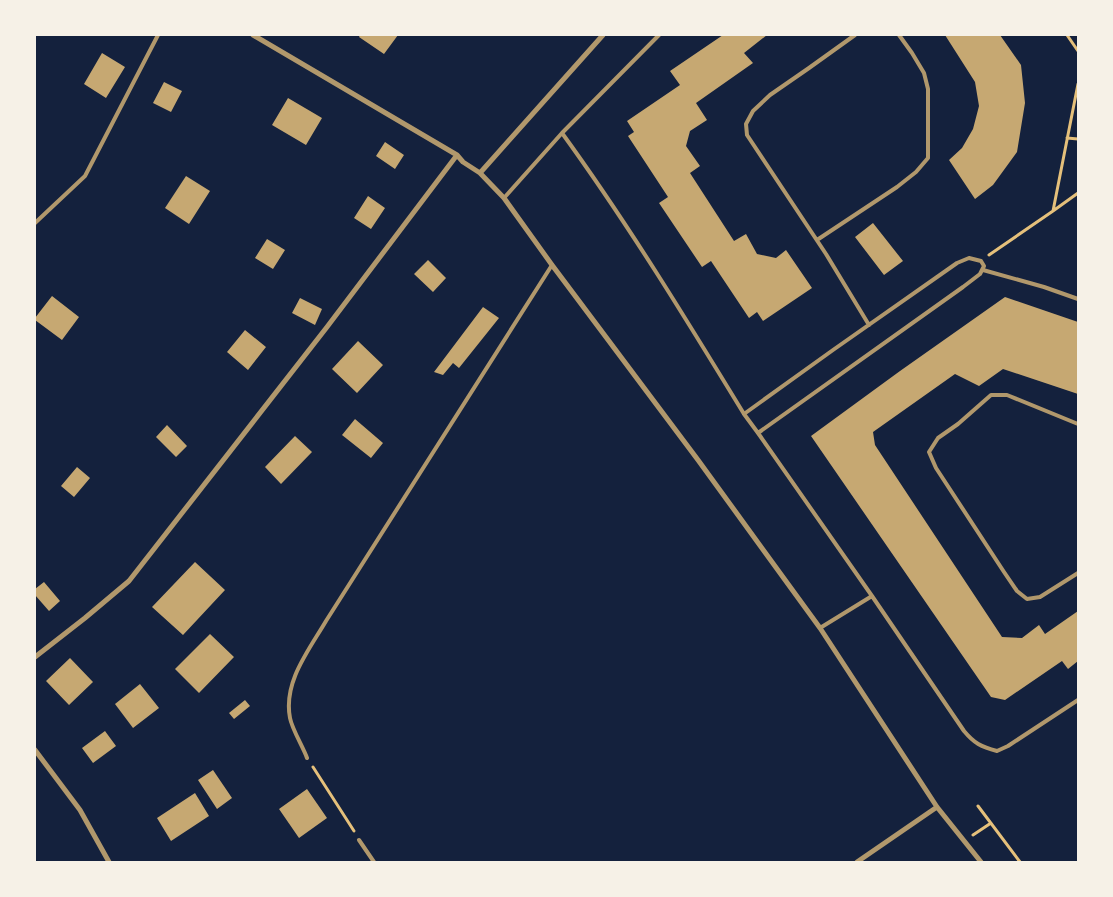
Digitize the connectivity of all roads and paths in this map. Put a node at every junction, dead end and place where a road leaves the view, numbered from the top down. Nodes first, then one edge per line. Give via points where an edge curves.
1 (158, 35) edge
2 (253, 35) edge
3 (603, 35) edge
4 (659, 35) edge
5 (856, 35) edge
6 (899, 35) edge
7 (1067, 35) edge
8 (1078, 51) edge
9 (1078, 84) edge
10 (562, 133) junction
11 (1067, 138) junction
12 (1078, 139) edge
13 (457, 155) junction
14 (480, 173) junction
15 (1078, 194) edge
16 (504, 198) junction
17 (1052, 211) junction
18 (35, 223) edge
19 (817, 240) junction
20 (981, 261) junction
21 (552, 265) junction
22 (982, 270) junction
23 (1078, 299) edge
24 (868, 325) junction
25 (744, 414) junction
26 (1078, 424) edge
27 (758, 433) junction
28 (1078, 572) edge
29 (872, 596) junction
30 (820, 628) junction
31 (35, 657) edge
32 (1078, 700) edge
33 (35, 750) edge
34 (307, 758) joint
35 (978, 806) dead end
36 (938, 807) junction
37 (991, 823) junction
38 (359, 840) joint
39 (964, 841) junction
40 (109, 862) edge
41 (374, 862) edge
42 (857, 862) edge
43 (981, 862) edge
44 (1020, 862) edge

1 - 18 lane via 85,176
2 - 13 street
3 - 14 street
4 - 10 lane
5 - 19 lane via 770,95 753,111 746,124 747,136
6 - 19 lane via 924,74 928,89 928,158 897,187
7 - 8 path
9 - 11 path
10 - 16 lane
10 - 25 lane via 647,258
11 - 12 path
11 - 17 path
13 - 14 street
13 - 31 street via 129,581
14 - 16 street
15 - 17 path
16 - 21 street
17 - 20 path
19 - 24 lane
20 - 22 lane
20 - 24 lane via 969,258 957,262
21 - 30 street
21 - 34 lane via 299,666 289,696 290,719
22 - 23 lane
22 - 27 lane via 950,297
24 - 25 lane
25 - 27 lane
26 - 28 lane via 1007,395 991,395 938,438 929,452 936,468 1004,572 1027,599 1040,597
27 - 29 lane
29 - 30 lane
29 - 32 lane via 973,742 997,752
30 - 36 street
33 - 40 street via 80,810
34 - 38 path
35 - 37 path
36 - 39 street
36 - 42 street
37 - 39 path
37 - 44 path
38 - 41 lane
39 - 43 street

